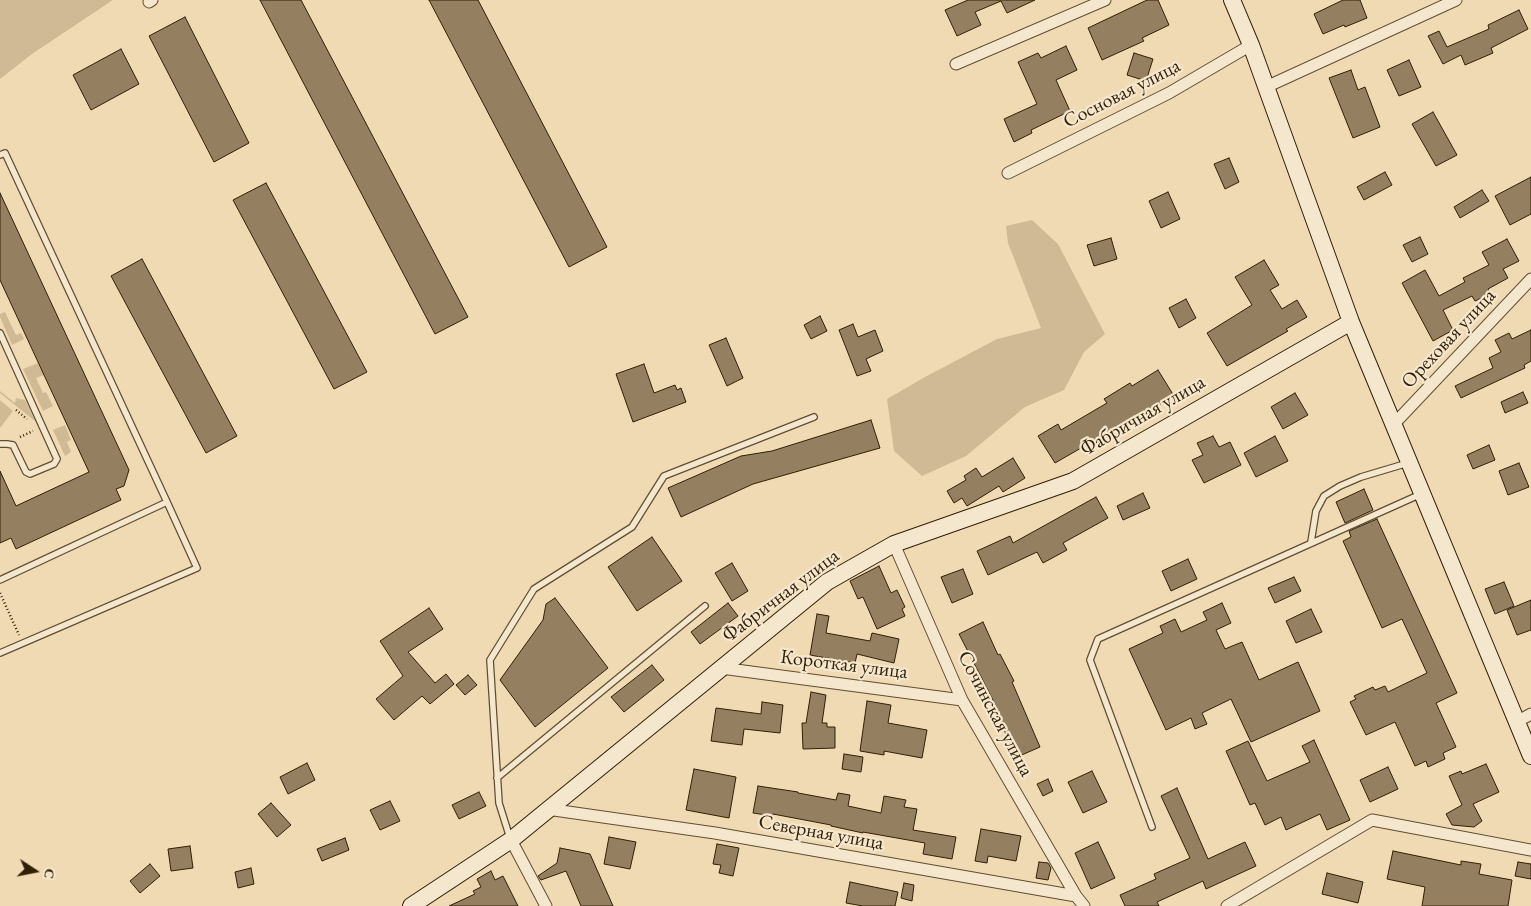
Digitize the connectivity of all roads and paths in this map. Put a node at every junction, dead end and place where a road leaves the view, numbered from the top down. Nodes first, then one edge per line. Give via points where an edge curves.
1 (1106, 0) edge
2 (1232, 0) edge
3 (1456, 0) edge
4 (1251, 44) junction
5 (956, 64) dead end
6 (1266, 86) junction
7 (0, 155) edge
8 (1008, 173) dead end
9 (1531, 280) edge
10 (1351, 322) junction
11 (0, 333) edge
12 (814, 417) dead end
13 (1394, 424) junction
14 (43, 425) junction
15 (0, 444) edge
16 (8, 444) junction
17 (1410, 462) junction
18 (1423, 493) junction
19 (166, 502) junction
20 (1312, 542) junction
21 (894, 544) junction
22 (0, 580) edge
23 (0, 593) edge
24 (704, 606) dead end
25 (23, 643) junction
26 (0, 653) edge
27 (721, 668) junction
28 (962, 700) junction
29 (1524, 717) edge
30 (1531, 756) edge
31 (497, 778) junction
32 (547, 809) junction
33 (1152, 827) dead end
34 (511, 840) junction
35 (1531, 850) edge
36 (1076, 896) junction
37 (411, 906) edge
38 (546, 906) edge
39 (1084, 906) edge
40 (1228, 906) edge

1 - 5 street
2 - 4 street
3 - 6 street
4 - 6 street
4 - 8 street, Сосновая улица via 1169,93
6 - 10 street
7 - 19 lane via 5,153
9 - 13 street, Ореховая улица
10 - 13 street
10 - 21 street, Фабричная улица via 1073,481
11 - 14 lane
12 - 31 lane via 664,476 632,527 534,589 490,660
13 - 17 street
14 - 16 path
14 - 16 lane via 57,456 54,464 28,474 13,445
15 - 16 lane
17 - 18 street
17 - 20 lane via 1361,477 1324,496 1316,511
18 - 20 lane
18 - 29 street
19 - 22 lane
19 - 25 lane via 197,568
20 - 33 lane via 1098,638 1090,660
21 - 27 street, Фабричная улица via 827,582
21 - 28 street, Сочинская улица
23 - 25 path
24 - 31 lane
25 - 26 lane
27 - 28 street, Короткая улица
27 - 32 street, Фабричная улица
28 - 36 street, Сочинская улица
29 - 30 street
31 - 34 lane via 499,804
32 - 34 street, Фабричная улица
32 - 36 street, Северная улица via 715,833
34 - 37 street, Фабричная улица
34 - 38 street
35 - 40 street via 1372,820
36 - 39 street

